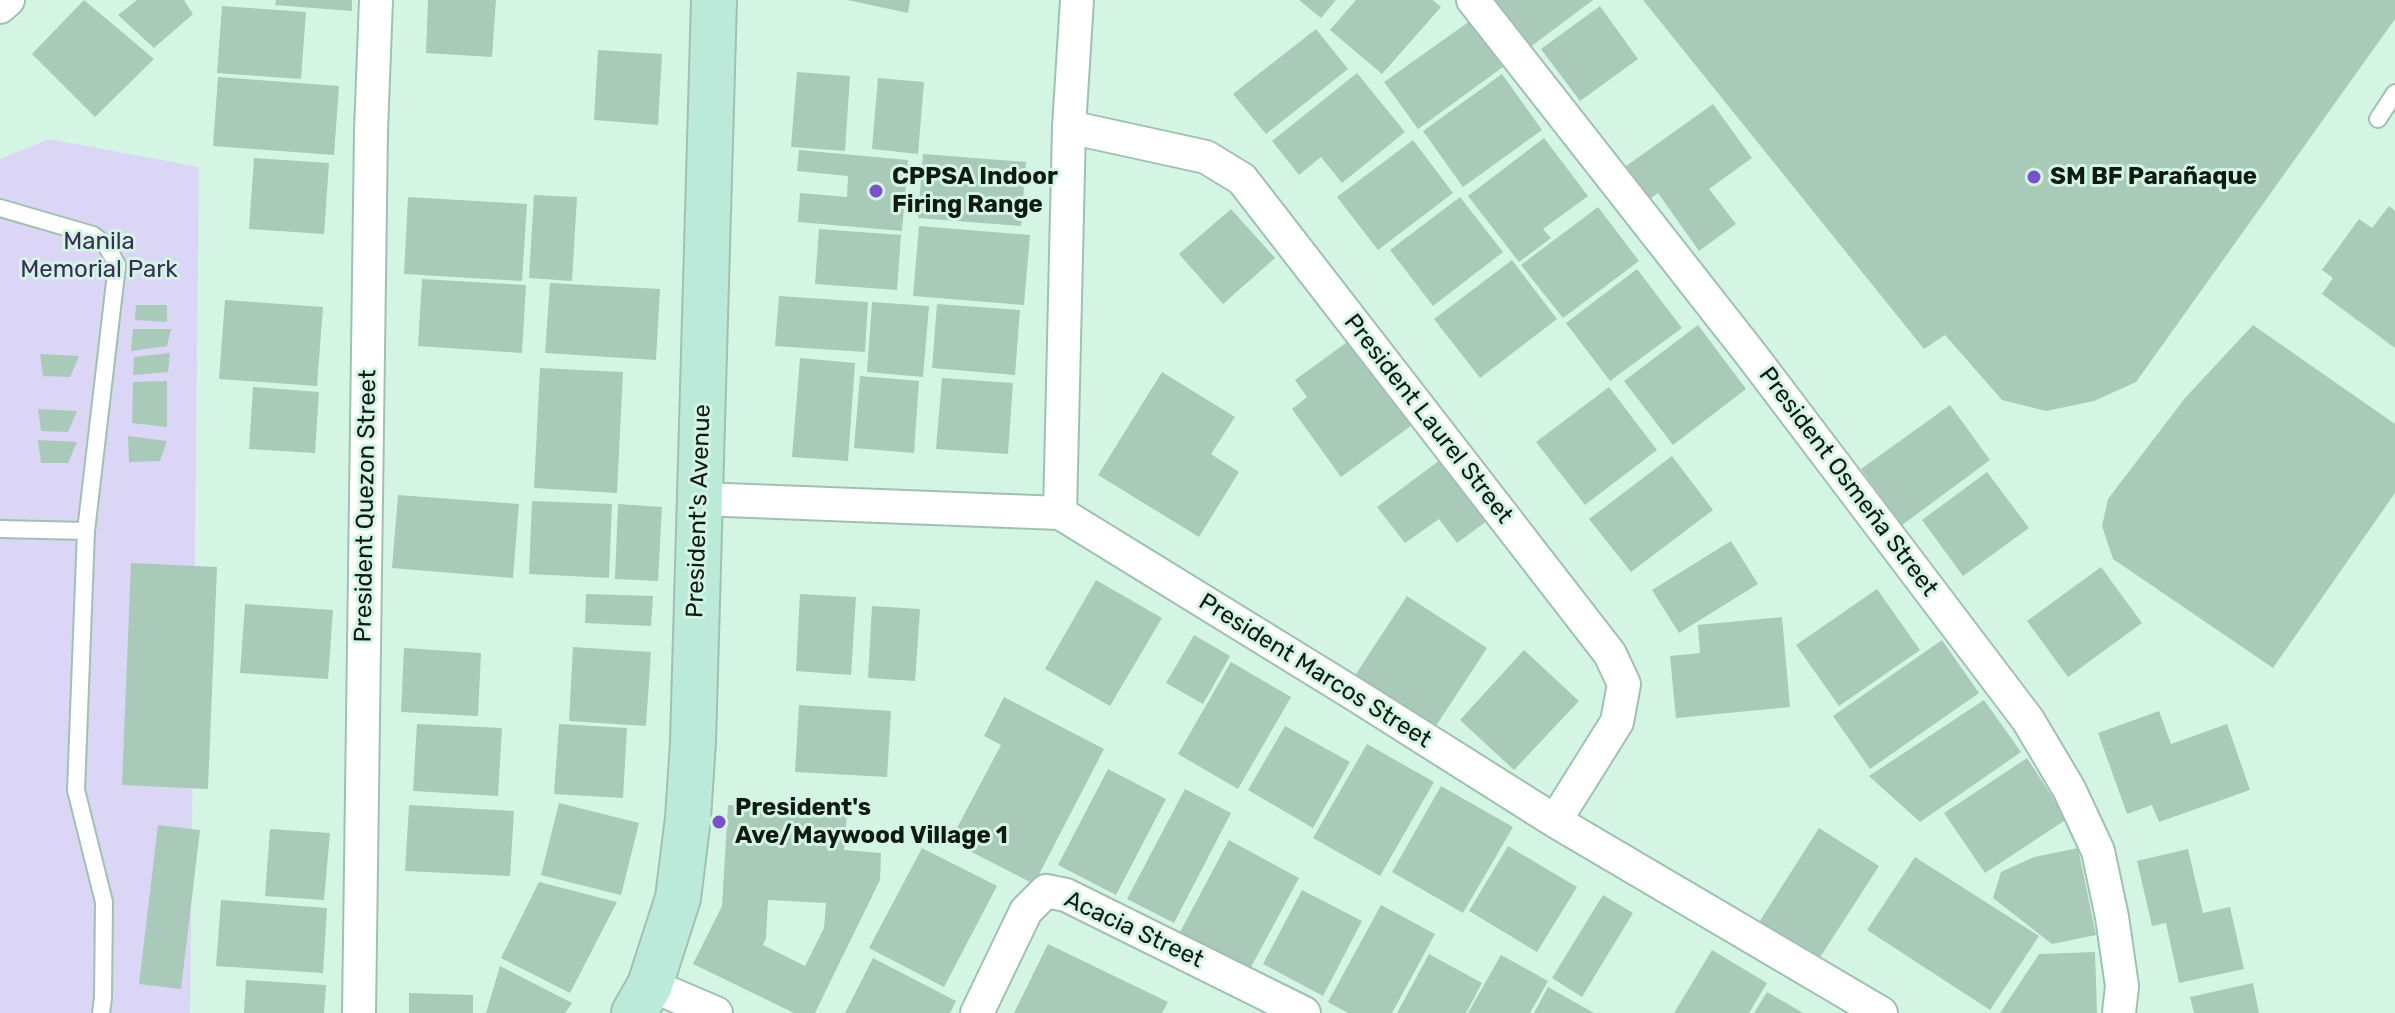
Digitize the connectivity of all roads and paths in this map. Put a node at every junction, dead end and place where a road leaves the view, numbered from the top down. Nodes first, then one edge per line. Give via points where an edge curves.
1 (8, 0) edge
2 (376, 0) edge
3 (714, 0) edge
4 (1077, 0) edge
5 (1473, 0) edge
6 (0, 7) edge
7 (2395, 93) edge
8 (2378, 119) dead end
9 (1069, 127) junction
10 (0, 208) edge
11 (700, 499) junction
12 (1060, 513) junction
13 (0, 529) edge
14 (86, 531) junction
15 (1555, 821) junction
16 (642, 999) edge
17 (101, 1013) edge
18 (359, 1013) edge
19 (716, 1013) edge
20 (977, 1013) edge
21 (1304, 1013) edge
22 (1881, 1013) edge
23 (2119, 1013) edge

1 - 6 street
2 - 18 street, President Quezon Street
3 - 11 street, President's Avenue
4 - 9 street
5 - 23 street, President Osmeña Street via 2028,720 2098,851 2122,986
7 - 8 lane
9 - 12 street
9 - 15 street, President Laurel Street via 1206,157 1242,179 1610,654 1624,684 1617,722
10 - 14 lane via 93,235 117,265
11 - 12 street, President Marcos Street
11 - 16 street, President's Avenue via 688,818 678,898
12 - 15 street, President Marcos Street
13 - 14 lane
14 - 17 lane via 76,790 104,902
15 - 22 street, President Marcos Street
16 - 19 street
20 - 21 street, Acacia Street via 1026,911 1046,891 1066,895

